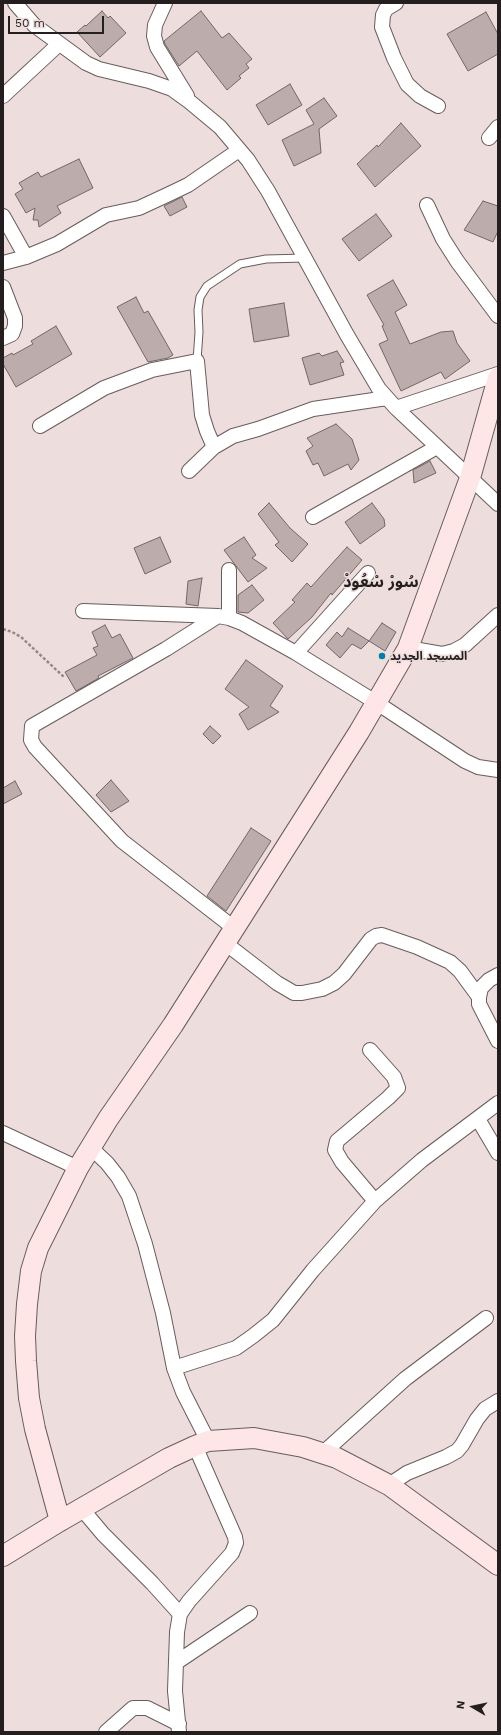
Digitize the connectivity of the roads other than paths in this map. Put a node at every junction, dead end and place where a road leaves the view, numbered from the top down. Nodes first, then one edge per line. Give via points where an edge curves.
1 (15, 3) edge
2 (165, 3) edge
3 (396, 3) edge
4 (59, 44) junction
5 (3, 96) edge
6 (190, 102) junction
7 (438, 106) dead end
8 (498, 127) edge
9 (489, 138) dead end
10 (239, 150) junction
11 (427, 205) dead end
12 (3, 216) edge
13 (26, 257) junction
14 (305, 258) junction
15 (3, 263) edge
16 (3, 287) edge
17 (498, 316) edge
18 (3, 338) edge
19 (197, 361) junction
20 (498, 374) edge
21 (498, 378) edge
22 (391, 403) junction
23 (40, 426) dead end
24 (214, 447) junction
25 (437, 447) junction
26 (189, 471) dead end
27 (470, 478) junction
28 (498, 504) edge
29 (314, 517) dead end
30 (229, 570) dead end
31 (368, 573) dead end
32 (83, 610) dead end
33 (498, 615) edge
34 (223, 617) junction
35 (408, 648) junction
36 (296, 653) junction
37 (377, 703) junction
38 (498, 770) edge
39 (229, 936) junction
40 (498, 975) edge
41 (479, 997) junction
42 (498, 1041) edge
43 (370, 1050) dead end
44 (498, 1103) edge
45 (478, 1119) junction
46 (3, 1133) edge
47 (90, 1147) junction
48 (498, 1153) edge
49 (78, 1168) junction
50 (374, 1201) junction
51 (486, 1318) dead end
52 (174, 1368) junction
53 (498, 1401) edge
54 (201, 1443) junction
55 (324, 1453) junction
56 (388, 1485) junction
57 (82, 1509) junction
58 (60, 1521) junction
59 (3, 1556) edge
60 (498, 1565) edge
61 (250, 1613) dead end
62 (180, 1614) junction
63 (177, 1662) junction
64 (179, 1728) edge
65 (106, 1732) edge

1 - 4 street via 34,25
2 - 6 street via 155,25 156,48
3 - 7 street via 386,8 382,27 392,53 407,84 420,96
4 - 5 street
4 - 6 street via 99,69 172,89
6 - 10 street via 220,127
8 - 9 street
10 - 13 street via 188,185 139,208 106,215 57,244
10 - 14 street via 268,191
11 - 17 street via 457,261
12 - 13 street
13 - 15 street
14 - 19 lane via 266,259 240,264 207,286 200,297 198,310
14 - 22 street via 379,389
16 - 18 street via 15,318 12,334
19 - 23 street via 152,370 104,388
19 - 24 street via 202,416
20 - 22 street
21 - 27 street
22 - 24 street via 313,409 233,436
22 - 25 street
24 - 26 street
25 - 27 street
25 - 29 street
27 - 28 street
27 - 35 street
30 - 34 street
31 - 36 street
32 - 34 street
33 - 35 street via 454,652 442,654
34 - 36 street via 242,623
34 - 39 street via 32,726 31,740 122,841
35 - 37 street
36 - 37 street
37 - 38 street via 465,761 478,767
37 - 39 street
39 - 41 street via 277,983 294,993 322,989 334,983 371,939 382,935 450,962
39 - 47 street via 173,1025
40 - 41 street via 481,988
41 - 42 street via 479,1004
43 - 50 street via 394,1077 398,1088 337,1141 335,1150
44 - 45 street
45 - 48 street
45 - 50 street via 422,1160
46 - 49 street
47 - 49 street
47 - 52 street via 107,1163 129,1196 145,1244
49 - 58 street via 38,1248 31,1271 25,1328 29,1398
50 - 52 street via 268,1324 236,1348
51 - 55 street via 405,1379
52 - 54 street
53 - 56 street via 485,1409 456,1451 407,1473
54 - 55 street via 254,1438
54 - 57 street via 169,1458
54 - 62 street via 236,1543 232,1553 188,1601
55 - 56 street
56 - 60 street
57 - 58 street
57 - 62 street
58 - 59 street
61 - 63 street
62 - 63 street
63 - 64 street via 175,1690
64 - 65 street via 147,1708 133,1708

